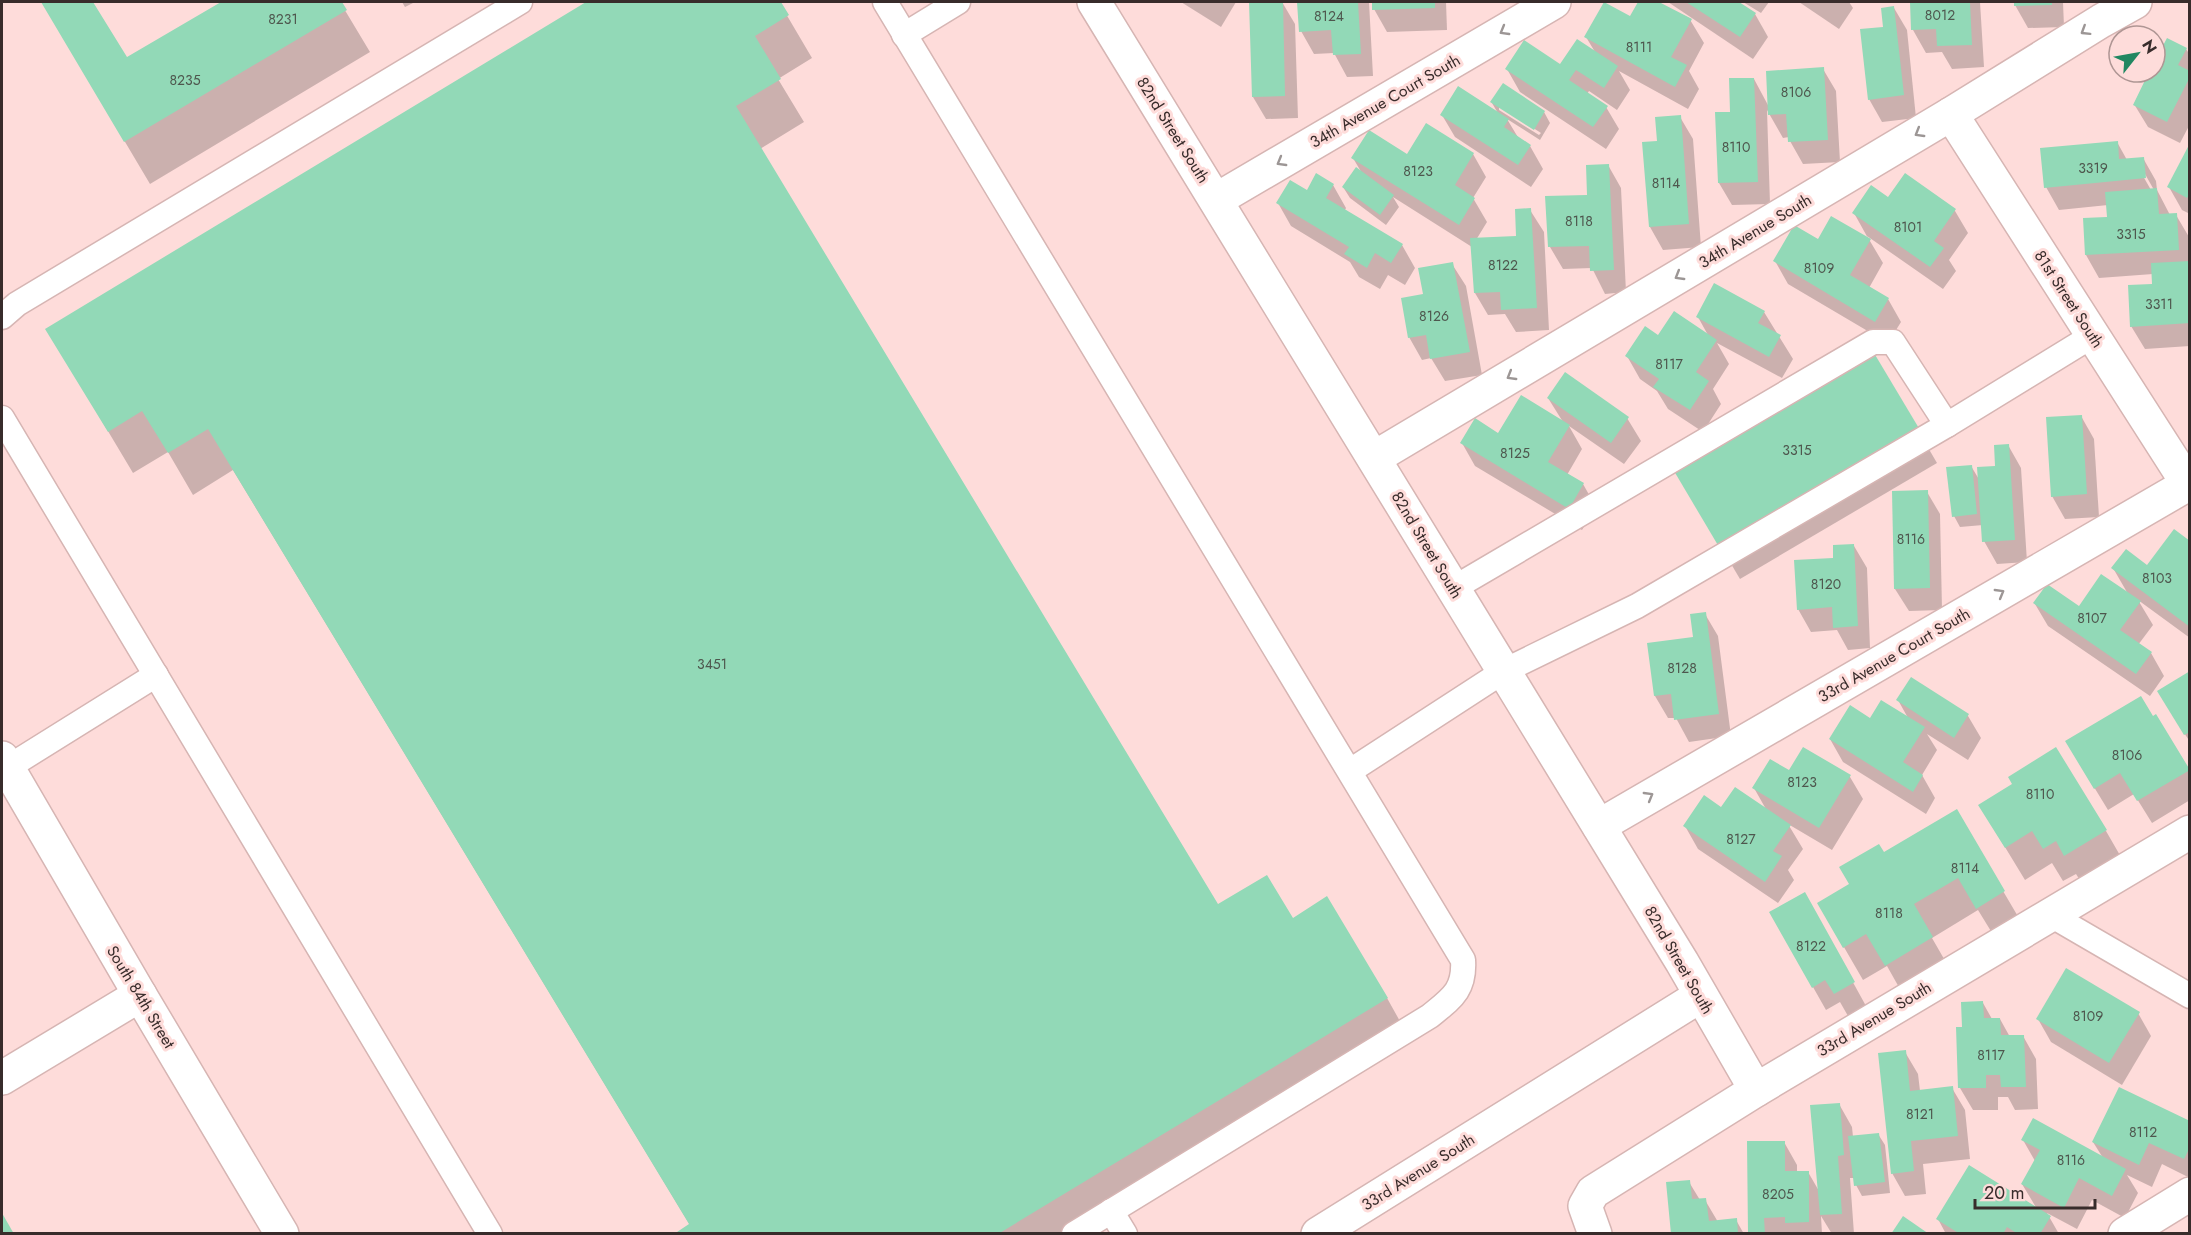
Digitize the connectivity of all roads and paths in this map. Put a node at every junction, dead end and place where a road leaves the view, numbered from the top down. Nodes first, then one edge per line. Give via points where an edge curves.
1 (520, 2) edge
2 (885, 2) edge
3 (958, 2) edge
4 (1094, 2) edge
5 (1554, 2) edge
6 (2135, 2) edge
7 (904, 35) junction
8 (1951, 114) junction
9 (1216, 200) junction
10 (2, 317) edge
11 (2092, 336) junction
12 (2, 418) edge
13 (1947, 425) junction
14 (1374, 458) junction
15 (2189, 484) edge
16 (1454, 588) junction
17 (1504, 671) junction
18 (156, 675) junction
19 (4, 763) edge
20 (1350, 771) junction
21 (1599, 826) junction
22 (2190, 832) edge
23 (2049, 914) junction
24 (140, 995) junction
25 (1700, 996) junction
26 (2190, 996) edge
27 (2, 1078) edge
28 (1756, 1090) junction
29 (2190, 1194) edge
30 (1112, 1211) junction
31 (1335, 1229) edge
32 (1593, 1229) edge
33 (282, 1233) edge
34 (490, 1233) edge
35 (1074, 1233) edge
36 (1125, 1233) edge
37 (2125, 1233) edge

1 - 10 lane via 27,298
2 - 7 lane
3 - 7 lane
4 - 9 street, 82nd Street South
5 -> 9 street, 34th Avenue Court South
6 -> 8 street, 34th Avenue South
7 - 20 lane
8 - 11 street, 81st Street South
8 -> 14 street, 34th Avenue South
9 - 14 street, 82nd Street South
11 - 13 lane
11 - 15 street, 81st Street South
12 - 18 lane
13 - 16 lane via 1893,342 1873,342
13 - 17 lane via 1637,606
14 - 16 street, 82nd Street South
21 -> 15 street, 33rd Avenue Court South
16 - 17 street, 82nd Street South
17 - 20 lane
17 - 21 street, 82nd Street South
18 - 19 lane
18 - 34 lane
19 - 24 street, South 84th Street
20 - 30 lane via 1463,960 1464,976 1456,995 1430,1016
21 - 25 street, 82nd Street South
22 - 23 street, 33rd Avenue South
23 - 26 lane
23 - 28 street, 33rd Avenue South
24 - 27 street
24 - 33 street, South 84th Street
25 - 28 street, 82nd Street South
25 - 31 street, 33rd Avenue South
28 - 32 street, 33rd Avenue South via 1593,1192 1585,1206
29 - 37 street
30 - 35 lane
30 - 36 lane

